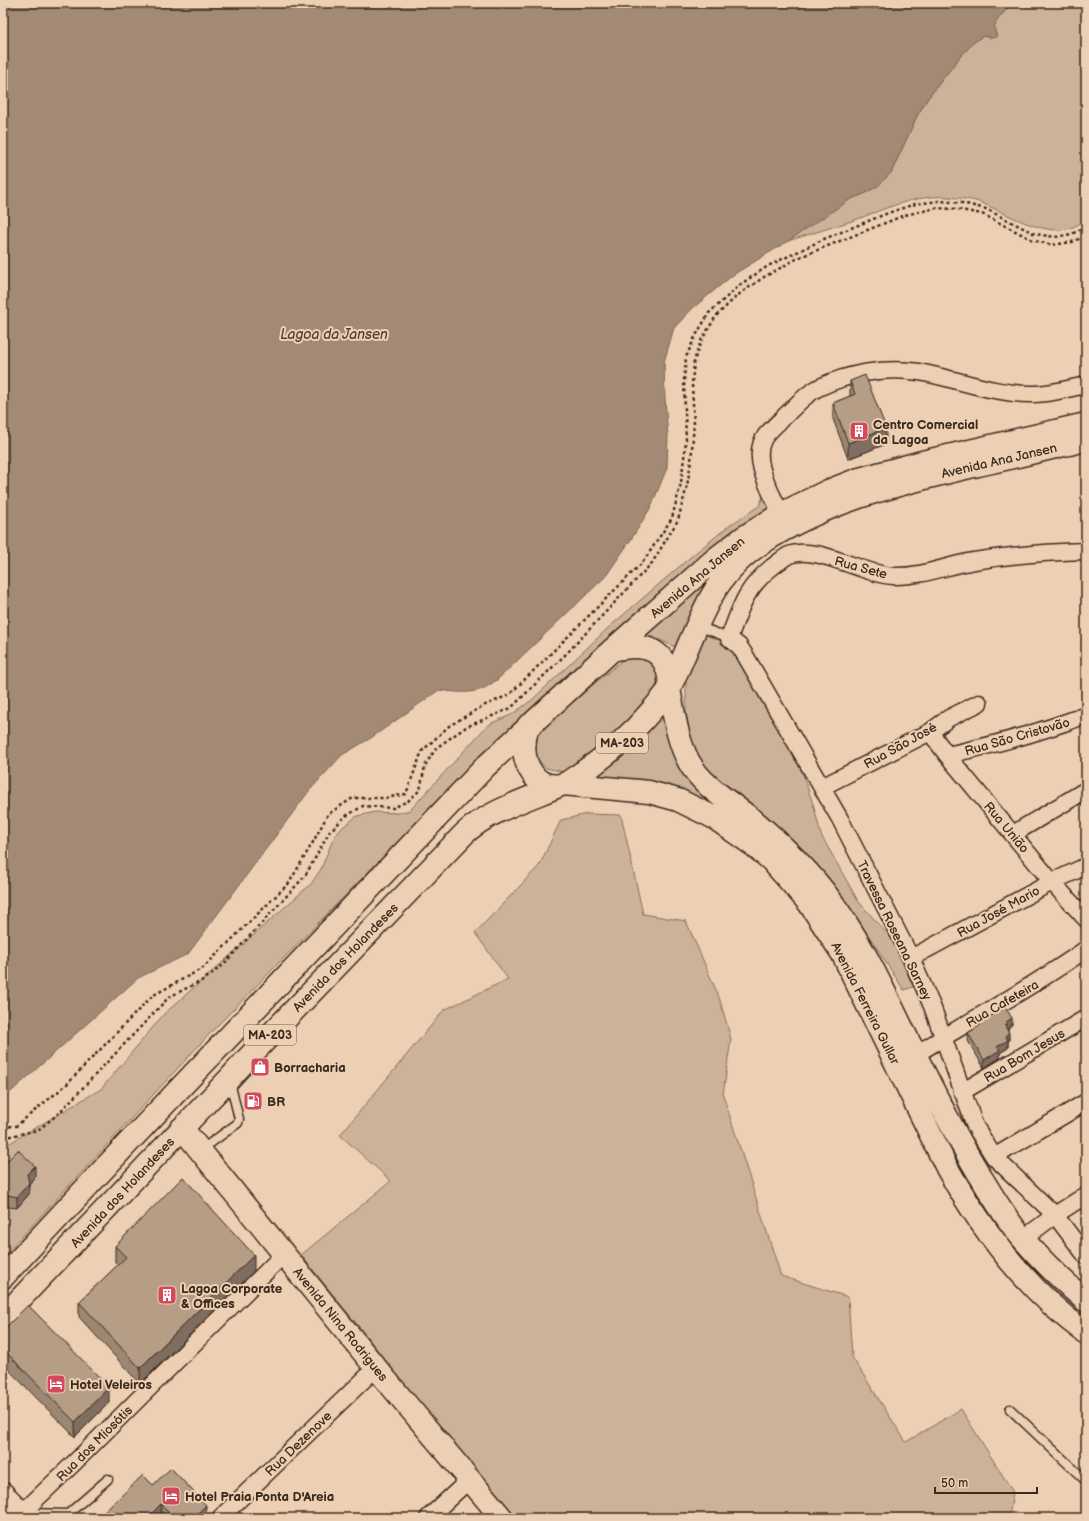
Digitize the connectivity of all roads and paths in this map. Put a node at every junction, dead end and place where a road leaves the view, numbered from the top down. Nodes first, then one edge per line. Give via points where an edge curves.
1 (1086, 226) edge
2 (1086, 236) edge
3 (1086, 385) edge
4 (1086, 424) edge
5 (1086, 440) edge
6 (781, 514) junction
7 (1086, 551) edge
8 (698, 626) junction
9 (729, 638) junction
10 (612, 650) junction
11 (669, 688) junction
12 (979, 703) dead end
13 (1086, 715) edge
14 (528, 726) junction
15 (930, 732) junction
16 (947, 755) junction
17 (562, 785) junction
18 (822, 787) junction
19 (1086, 790) edge
20 (1013, 834) junction
21 (1086, 866) edge
22 (1052, 882) junction
23 (342, 918) junction
24 (1086, 919) edge
25 (1086, 949) edge
26 (911, 958) junction
27 (1086, 1018) edge
28 (943, 1037) junction
29 (896, 1040) junction
30 (915, 1055) junction
31 (229, 1079) junction
32 (962, 1092) junction
33 (1086, 1102) edge
34 (3, 1127) edge
35 (182, 1128) junction
36 (3, 1137) edge
37 (200, 1150) junction
38 (994, 1157) junction
39 (1086, 1195) edge
40 (1054, 1215) junction
41 (1023, 1239) junction
42 (284, 1254) junction
43 (1086, 1256) edge
44 (3, 1277) edge
45 (1086, 1301) edge
46 (3, 1317) edge
47 (1086, 1332) edge
48 (376, 1368) junction
49 (1010, 1409) dead end
50 (108, 1479) dead end
51 (470, 1479) junction
52 (1086, 1481) edge
53 (3, 1494) edge
54 (22, 1516) edge
55 (220, 1518) edge
56 (428, 1518) edge
57 (502, 1518) edge

1 - 34 path via 1072,234 1055,237 1035,234 986,209 962,203 939,201 915,204 824,239 768,266 742,284 709,313 686,357 686,441 681,483 672,518 643,562 509,695 483,706 449,726 422,750 406,794 386,798 353,798 328,814 288,883 203,968 152,996 66,1085 16,1126
2 - 36 path via 1072,242 1052,245 1033,240 982,214 936,208 906,215 800,257 738,295 716,316 701,341 694,361 693,431 687,486 678,520 652,563 511,708 466,727 436,748 425,766 420,790 408,801 393,808 363,806 346,816 330,831 305,876 223,965 205,979 169,997 58,1114 38,1130
3 - 6 street via 1024,394 919,372 894,370 848,376 818,388 802,399 766,435 761,444 759,457 762,471
4 - 6 main road, Avenida Ana Jansen via 858,479
5 - 8 main road, Avenida Ana Jansen via 897,484 828,508 759,545 732,568 711,597
6 - 10 main road, Avenida Ana Jansen via 744,537 716,559
7 - 9 street, Rua Sete via 1010,556 895,576 880,575 808,552 790,555 754,584
8 - 9 lane
8 - 11 main road, Avenida Ana Jansen
9 - 18 street, Travessa Roseana Sarney via 745,655
10 - 11 main road, Avenida Ferreira Gullar via 636,646 654,651 667,666
10 - 14 main road, MA-203
11 - 17 main road, MA-203 via 636,729 620,744 600,761
11 - 29 main road, Avenida Ferreira Gullar via 684,752 694,770 708,785 785,848 822,889 849,926 864,953
12 - 15 street, Rua São José via 949,718
13 - 16 street, Rua São Cristovão via 1050,728
14 - 17 main road, Avenida Ferreira Gullar via 524,747 529,769 543,783
14 - 23 main road, MA-203 via 486,766
15 - 16 street, Rua União
15 - 18 street, Rua São José
16 - 20 street, Rua União
17 - 29 main road, Avenida Ferreira Gullar via 649,792 678,800 713,817 753,845 771,860 798,890 834,940
17 - 31 main road, Avenida dos Holandeses / MA-203 via 487,817 471,827
18 - 26 street, Travessa Roseana Sarney
19 - 20 street
20 - 22 street, Rua União
21 - 22 street, Rua José Mario
22 - 24 street, Rua União
22 - 26 street, Rua José Mario
23 - 35 main road, Avenida Nina Rodrigues via 331,943 178,1104 175,1115
23 - 44 main road, MA-203
25 - 28 street, Rua Cafeteira via 1039,982
26 - 28 street, Travessa Roseana Sarney
27 - 32 street, Rua Bom Jesus
28 - 30 street, Rua Cafeteira
28 - 32 street, Travessa Roseana Sarney
29 - 30 main road, Avenida Ferreira Gullar
29 - 47 main road, Avenida Ferreira Gullar via 947,1168 964,1197 1000,1248 1025,1277
30 - 41 main road, Avenida Ferreira Gullar via 968,1157
31 - 35 main road, Avenida dos Holandeses / MA-203
31 - 37 lane via 238,1123
32 - 38 street, Travessa Roseana Sarney via 975,1126
33 - 38 street
35 - 37 main road, Avenida Nina Rodrigues
35 - 46 main road, Avenida dos Holandeses / MA-203
37 - 42 main road, Avenida Nina Rodrigues
38 - 40 street, Travessa Roseana Sarney
39 - 40 street
40 - 41 street
40 - 43 street, Travessa Roseana Sarney
41 - 45 main road, Avenida Ferreira Gullar
42 - 48 main road, Avenida Nina Rodrigues
42 - 54 street, Rua dos Miosótis
48 - 51 main road, Avenida Nina Rodrigues
48 - 55 street, Rua Dezenove
49 - 52 lane
50 - 54 lane via 68,1514
51 - 56 street
51 - 57 main road, Avenida Nina Rodrigues
53 - 54 main road

